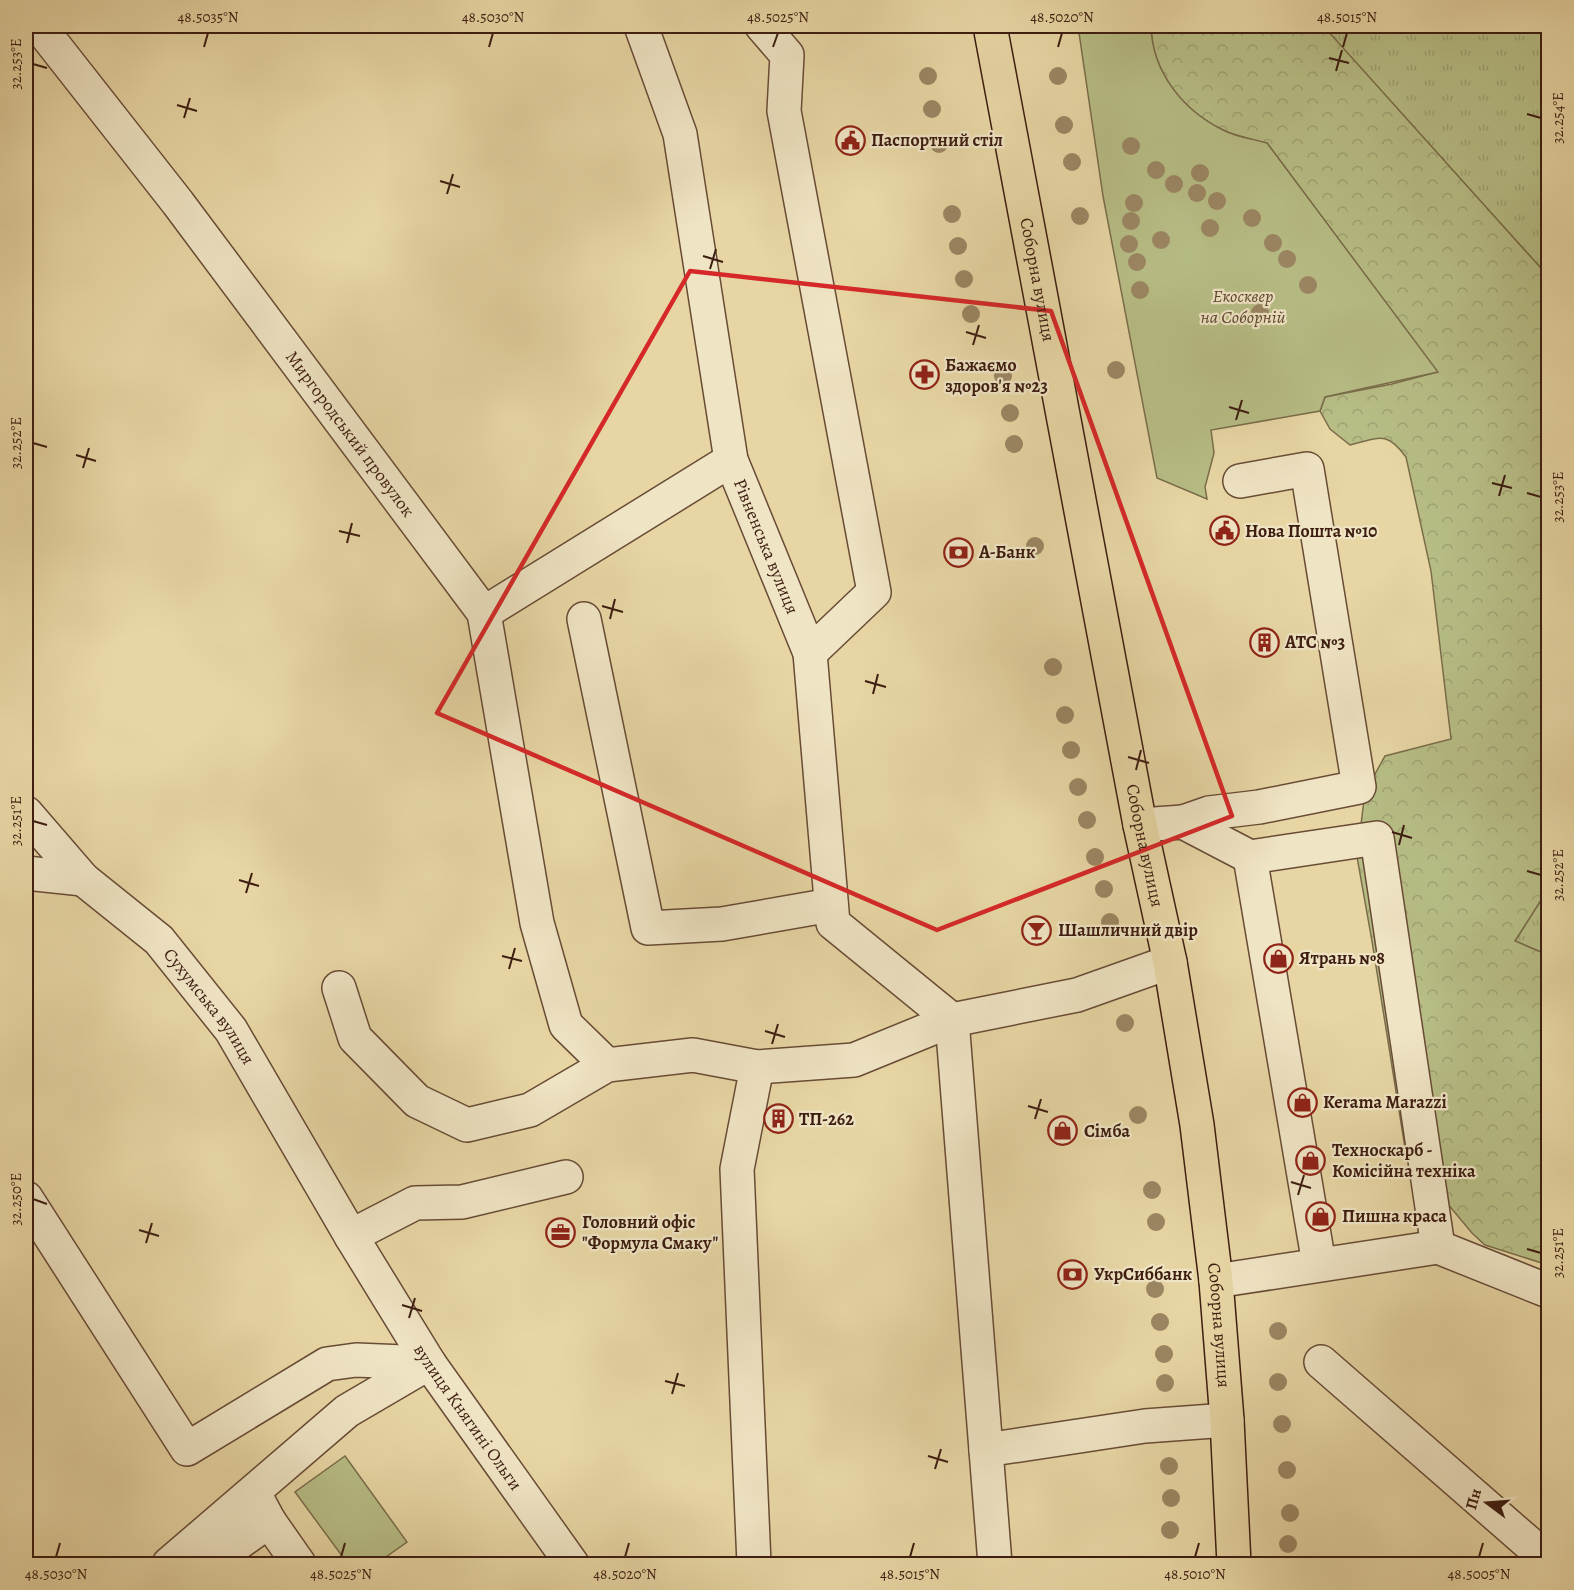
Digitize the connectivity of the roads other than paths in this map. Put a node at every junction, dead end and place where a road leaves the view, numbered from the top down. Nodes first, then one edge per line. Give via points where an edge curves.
1 (39, 26) edge
2 (641, 26) edge
3 (762, 26) edge
4 (990, 26) edge
5 (731, 460) junction
6 (1240, 481) dead end
7 (484, 613) junction
8 (584, 619) dead end
9 (810, 653) junction
10 (26, 813) edge
11 (1183, 822) junction
12 (1140, 825) junction
13 (1250, 857) junction
14 (26, 873) edge
15 (83, 879) junction
16 (831, 905) junction
17 (1170, 962) junction
18 (339, 988) dead end
19 (952, 1020) junction
20 (607, 1065) junction
21 (756, 1067) junction
22 (566, 1178) dead end
23 (26, 1198) edge
24 (351, 1236) junction
25 (1438, 1247) junction
26 (1319, 1264) junction
27 (1216, 1281) junction
28 (1548, 1291) edge
29 (1321, 1362) dead end
30 (429, 1363) junction
31 (1227, 1420) junction
32 (986, 1450) junction
33 (254, 1492) junction
34 (269, 1521) junction
35 (1548, 1560) edge
36 (169, 1564) edge
37 (209, 1564) edge
38 (299, 1564) edge
39 (572, 1564) edge
40 (754, 1564) edge
41 (995, 1564) edge
42 (1234, 1564) edge

1 - 7 street, Миргородський провулок via 178,203
2 - 5 street, Рівненська вулиця via 680,134
3 - 9 street via 787,55 784,111 874,592
4 - 12 main road, Соборна вулиця
5 - 7 street
5 - 9 street, Рівненська вулиця
6 - 11 street via 1307,469 1359,788 1209,813
7 - 20 street via 537,923 566,1025
8 - 16 street via 648,928 722,924
9 - 16 street, Рівненська вулиця
10 - 15 street, Сухумська вулиця
11 - 12 street
11 - 13 street
12 - 17 main road, Соборна вулиця
13 - 25 street via 1377,838
13 - 26 street
14 - 15 street
15 - 24 street, Сухумська вулиця via 159,940 231,1030
16 - 19 street, Рівненська вулиця via 833,923
17 - 19 street via 1077,995
17 - 27 main road, Соборна вулиця via 1197,1125
18 - 20 street via 355,1038 417,1101 467,1125 530,1110
19 - 21 street via 854,1060
19 - 32 street
20 - 21 street via 693,1054
21 - 40 street via 737,1169
22 - 24 street via 462,1202 415,1203
23 - 30 street via 187,1449 327,1364 356,1360
24 - 30 street, вулиця Княгині Ольги
25 - 26 street
25 - 28 street
26 - 27 street
27 - 31 main road, Соборна вулиця
29 - 35 street
30 - 33 street via 346,1411
30 - 39 street, вулиця Княгині Ольги
31 - 32 street via 1145,1426
31 - 42 main road, Соборна вулиця
32 - 41 street
33 - 34 street
33 - 36 street
34 - 37 street
34 - 38 street

